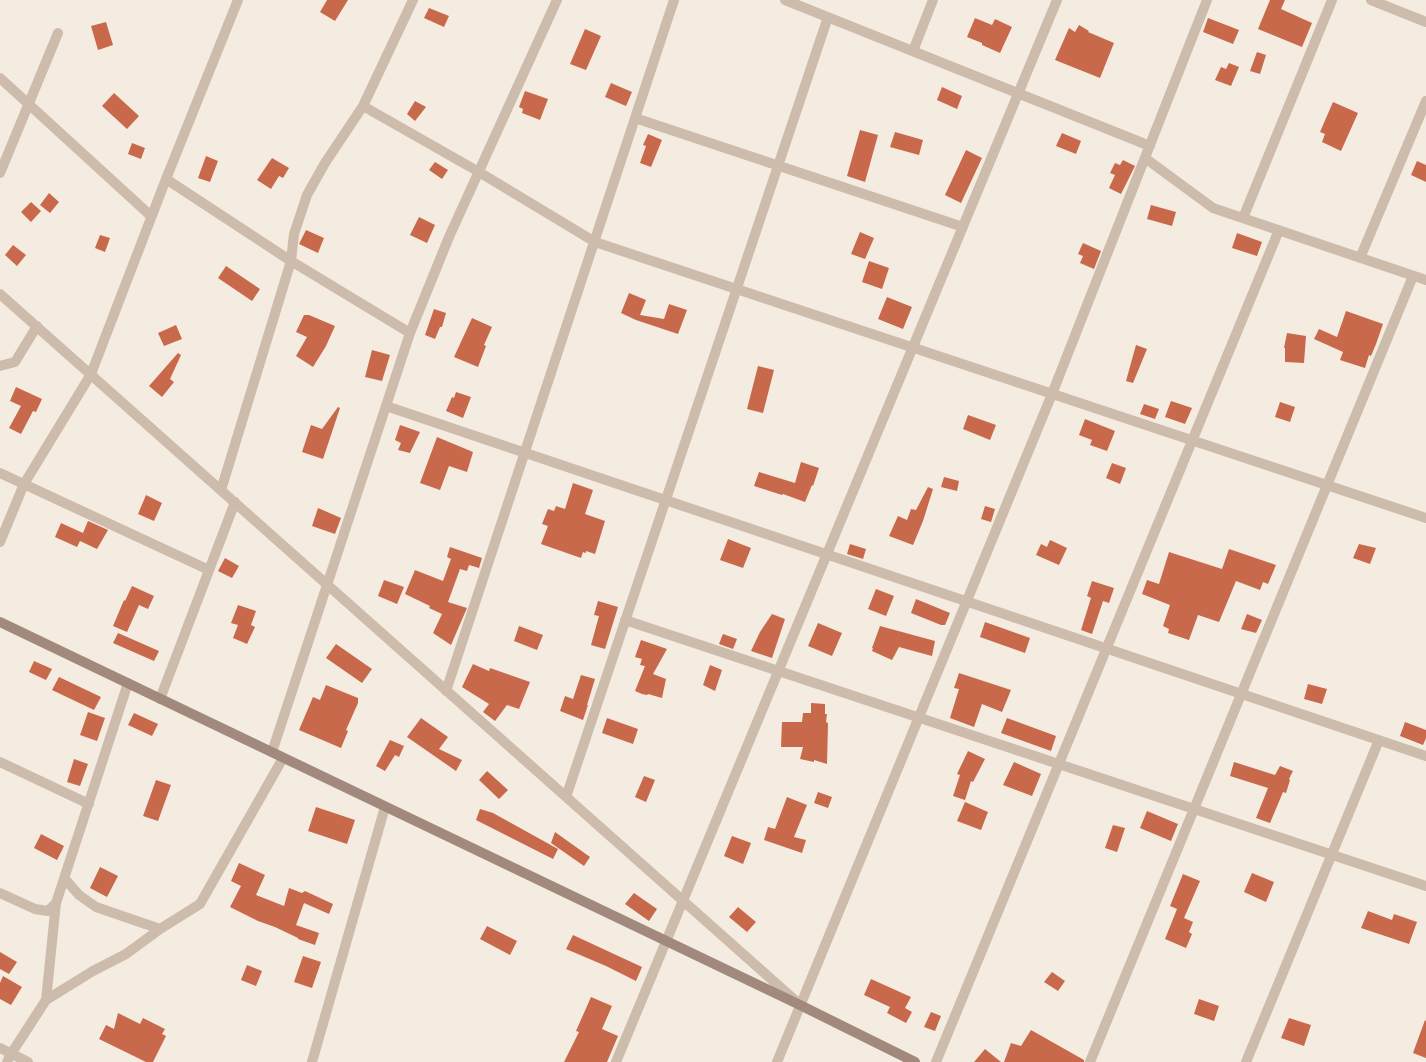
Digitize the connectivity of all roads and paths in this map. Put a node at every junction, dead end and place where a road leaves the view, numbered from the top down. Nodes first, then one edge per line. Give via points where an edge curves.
1 (238, 0) edge
2 (413, 0) edge
3 (557, 0) edge
4 (674, 0) edge
5 (933, 0) edge
6 (1058, 0) edge
7 (1207, 0) edge
8 (1332, 0) edge
9 (1371, 0) edge
10 (791, 1) edge
11 (828, 17) junction
12 (1426, 22) edge
13 (58, 32) dead end
14 (913, 51) junction
15 (0, 78) edge
16 (1019, 93) junction
17 (1426, 101) edge
18 (28, 104) junction
19 (363, 106) junction
20 (635, 118) junction
21 (1150, 146) junction
22 (1145, 158) junction
23 (778, 166) junction
24 (479, 172) junction
25 (0, 173) edge
26 (166, 179) junction
27 (151, 216) junction
28 (1243, 218) junction
29 (963, 227) junction
30 (1279, 230) junction
31 (595, 242) junction
32 (1360, 258) junction
33 (291, 261) junction
34 (1413, 276) junction
35 (1426, 280) edge
36 (736, 289) junction
37 (0, 294) edge
38 (37, 326) junction
39 (410, 333) junction
40 (913, 348) junction
41 (0, 366) edge
42 (91, 374) junction
43 (1052, 394) junction
44 (386, 406) junction
45 (1192, 440) junction
46 (525, 453) junction
47 (0, 473) edge
48 (24, 484) junction
49 (1327, 485) junction
50 (221, 490) junction
51 (666, 500) junction
52 (235, 502) junction
53 (1426, 518) edge
54 (0, 542) edge
55 (827, 554) junction
56 (209, 570) junction
57 (327, 585) junction
58 (966, 602) junction
59 (626, 620) junction
60 (0, 622) edge
61 (1107, 649) junction
62 (778, 670) junction
63 (128, 683) junction
64 (446, 691) junction
65 (1241, 694) junction
66 (160, 699) junction
67 (919, 717) junction
68 (1378, 740) junction
69 (272, 752) junction
70 (1426, 756) edge
71 (283, 758) junction
72 (0, 762) edge
73 (1059, 764) junction
74 (566, 797) junction
75 (89, 804) junction
76 (385, 806) junction
77 (1194, 808) junction
78 (1332, 854) junction
79 (65, 879) junction
80 (1426, 886) edge
81 (0, 892) edge
82 (682, 901) junction
83 (56, 903) junction
84 (160, 929) junction
85 (666, 941) junction
86 (46, 1000) junction
87 (800, 1005) junction
88 (0, 1048) edge
89 (9, 1058) edge
90 (28, 1062) edge
91 (312, 1062) edge
92 (616, 1062) edge
93 (777, 1062) edge
94 (916, 1062) edge
95 (936, 1062) edge
96 (1090, 1062) edge
97 (1246, 1062) edge

1 - 26 street
2 - 19 street
3 - 24 street
4 - 20 street
5 - 14 street
6 - 16 street
7 - 21 street
8 - 28 street
9 - 12 street
10 - 11 street
11 - 14 street
11 - 23 street
13 - 18 street
14 - 16 street
15 - 18 street
16 - 21 street
16 - 29 street
17 - 32 street
18 - 25 street
18 - 27 street
19 - 24 street
19 - 33 street via 325,162 307,195 294,234
20 - 23 street
20 - 31 street
21 - 22 street
22 - 28 street via 1213,208
22 - 43 street
23 - 29 street
23 - 36 street
24 - 31 street
24 - 39 street
26 - 27 street
26 - 33 street
27 - 42 street
28 - 30 street
29 - 40 street
30 - 32 street
30 - 45 street
31 - 36 street
31 - 46 street
32 - 34 street
33 - 39 street
33 - 50 street
34 - 35 street
34 - 49 street
36 - 40 street
36 - 51 street
37 - 38 street
38 - 41 street via 15,362
38 - 42 street
39 - 44 street
40 - 43 street
40 - 55 street
42 - 48 street
42 - 50 street
43 - 45 street
43 - 58 street
44 - 46 street
44 - 57 street
45 - 49 street
45 - 61 street
46 - 51 street
46 - 64 street
47 - 48 street
48 - 54 street
48 - 56 street
49 - 53 street
49 - 65 street
50 - 52 street
51 - 55 street
51 - 59 street
52 - 56 street
52 - 57 street
55 - 58 street
55 - 62 street
56 - 66 street
57 - 64 street
57 - 69 street
58 - 61 street
58 - 67 street
59 - 62 street
59 - 74 street
60 - 63 main road
61 - 65 street
61 - 73 street
62 - 67 street
62 - 82 street
63 - 66 main road
63 - 75 street
64 - 74 street
65 - 68 street
65 - 77 street
66 - 69 main road
67 - 73 street
67 - 87 street
68 - 70 street
68 - 78 street
69 - 71 main road
71 - 76 main road
71 - 84 street via 200,904
72 - 75 street
73 - 77 street
73 - 95 street
74 - 82 street
75 - 79 street
76 - 85 main road
76 - 91 street
77 - 78 street
77 - 96 street
78 - 80 street
78 - 97 street
79 - 83 street
79 - 84 street via 79,895 96,907
81 - 83 street via 35,909 48,911
82 - 85 street
82 - 87 street
83 - 86 street
84 - 86 street via 126,954
85 - 87 main road
85 - 92 street
86 - 89 street
87 - 93 street
87 - 94 main road
88 - 89 street
89 - 90 street

